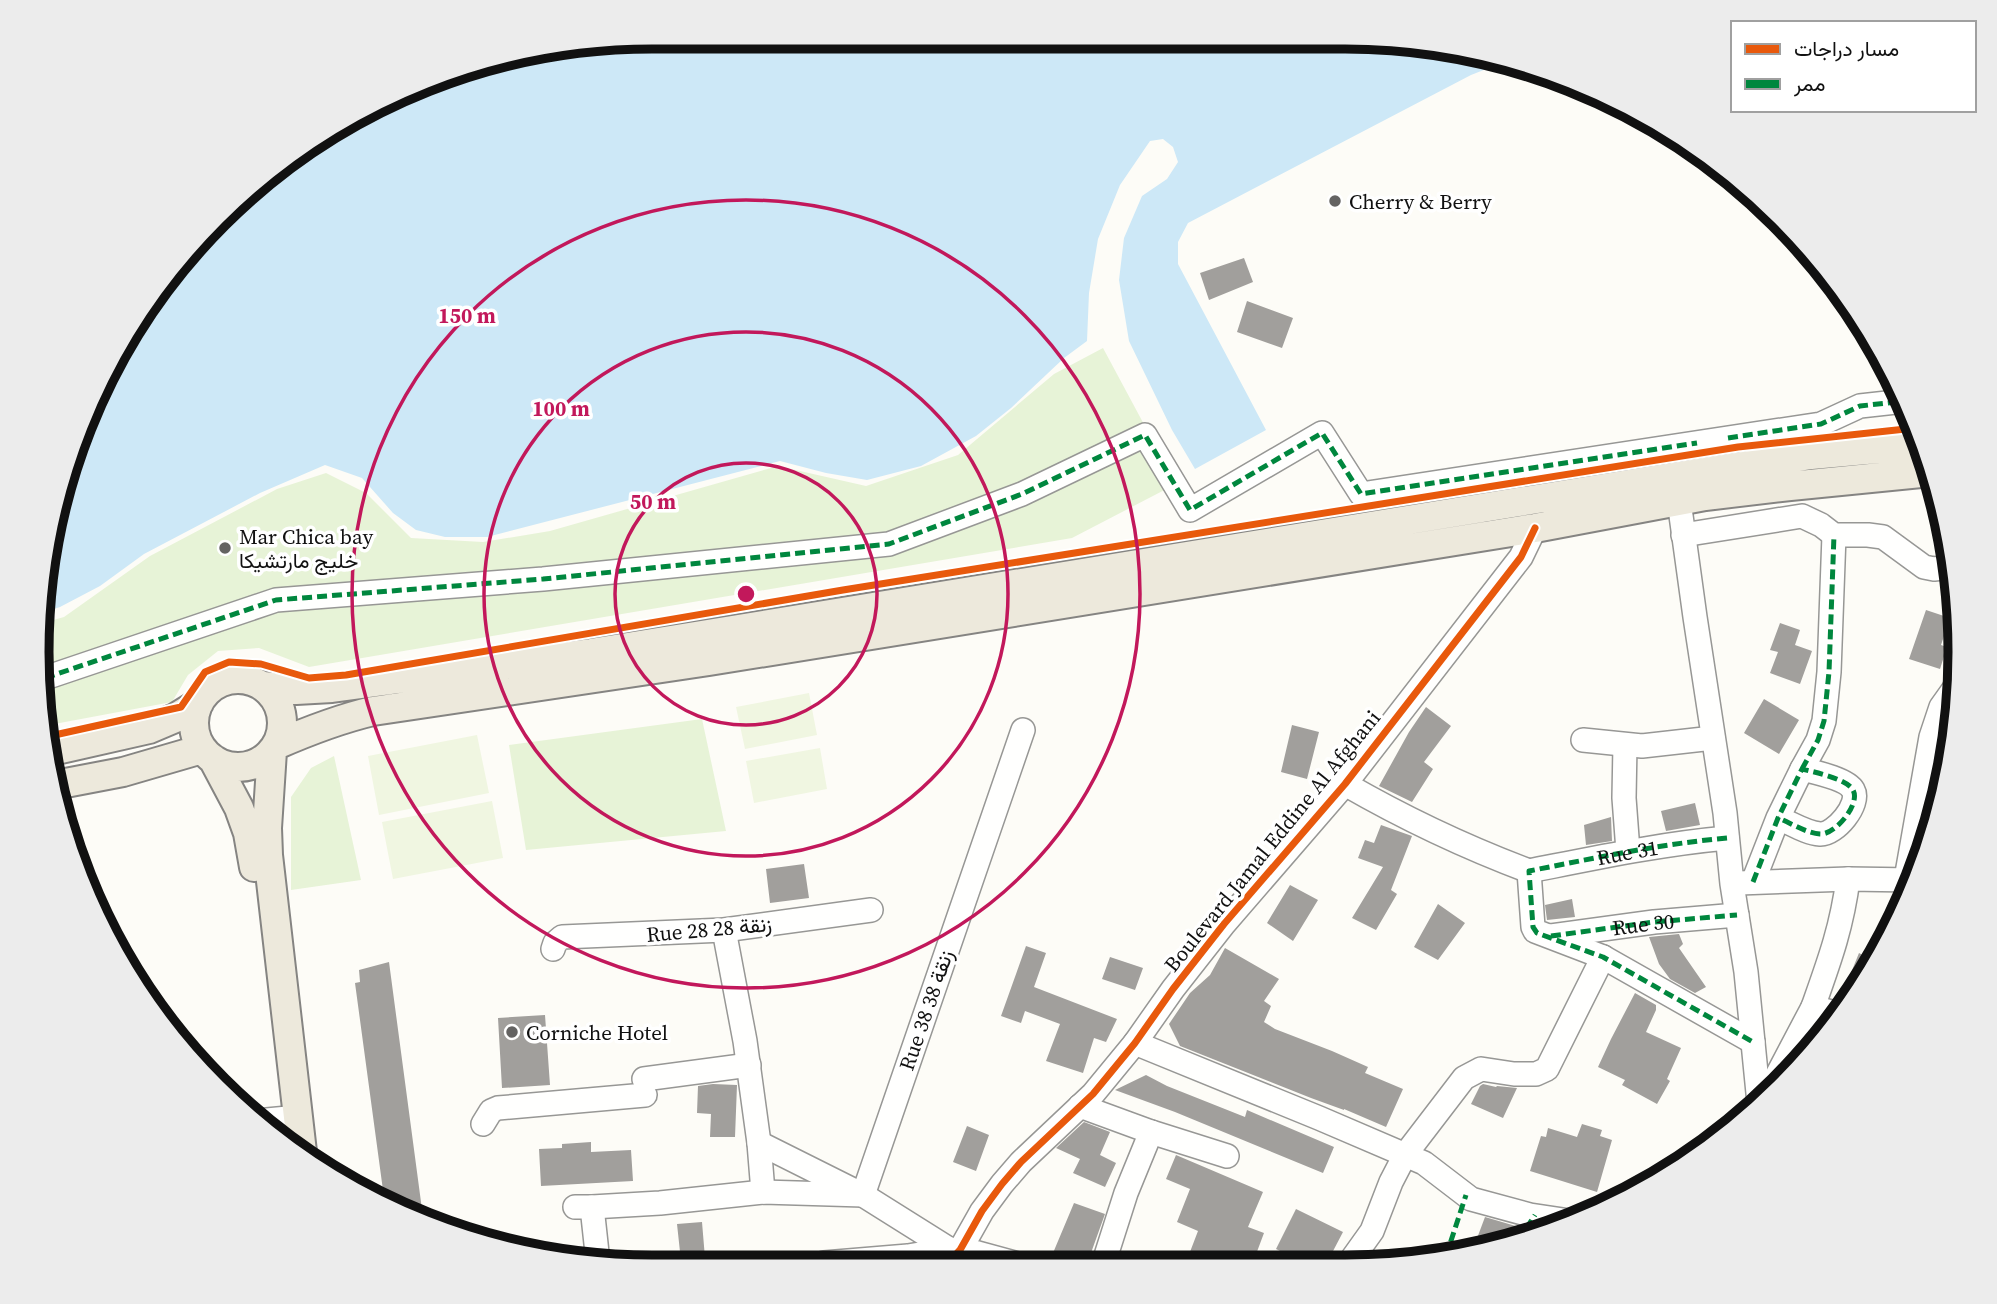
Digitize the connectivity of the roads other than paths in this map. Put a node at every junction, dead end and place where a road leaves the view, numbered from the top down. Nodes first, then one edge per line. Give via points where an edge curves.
1 (1894, 402) edge
2 (1911, 446) edge
3 (1920, 473) edge
4 (1679, 501) junction
5 (1535, 528) junction
6 (1683, 535) junction
7 (1834, 535) junction
8 (1942, 568) edge
9 (50, 676) edge
10 (263, 686) junction
11 (1946, 700) edge
12 (199, 703) junction
13 (1023, 730) dead end
14 (1713, 738) junction
15 (1583, 740) dead end
16 (1625, 745) junction
17 (274, 748) junction
18 (57, 750) edge
19 (208, 754) junction
20 (1802, 769) junction
21 (64, 783) edge
22 (1345, 784) junction
23 (1778, 818) junction
24 (1727, 838) junction
25 (1628, 851) junction
26 (1914, 851) edge
27 (1529, 871) junction
28 (1848, 879) junction
29 (1904, 879) edge
30 (1742, 883) junction
31 (871, 910) dead end
32 (1737, 915) junction
33 (724, 930) junction
34 (1548, 937) junction
35 (553, 949) dead end
36 (1603, 957) junction
37 (1813, 1007) junction
38 (1829, 1011) edge
39 (1753, 1042) junction
40 (1135, 1043) junction
41 (749, 1065) junction
42 (1781, 1068) edge
43 (1758, 1091) edge
44 (1080, 1106) junction
45 (484, 1124) dead end
46 (290, 1131) edge
47 (1151, 1132) junction
48 (301, 1141) edge
49 (759, 1143) junction
50 (1405, 1155) junction
51 (1227, 1156) dead end
52 (763, 1192) junction
53 (863, 1195) junction
54 (1552, 1218) edge
55 (595, 1252) edge
56 (952, 1254) edge
57 (930, 1255) edge
58 (1106, 1255) edge
59 (1355, 1255) edge

1 - 9 street via 1860,407 1821,424 1361,494 1322,433 1190,510 1145,435 1022,494 889,544 276,600
2 - 10 main road via 1747,465 591,653 332,688
3 - 4 main road
4 - 5 main road
4 - 6 street
5 - 17 main road via 709,661 373,710 328,723
5 - 22 street, Boulevard Jamal Eddine Al Afghani via 1521,556
6 - 7 street via 1802,516
6 - 14 street
7 - 8 street via 1883,537 1924,567
7 - 20 street via 1824,721
10 - 12 main road via 234,678 220,682
10 - 17 main road via 282,713 282,730
11 - 26 street via 1931,737
12 - 18 main road via 149,729
12 - 19 main road via 194,718 196,734
13 - 53 street, Rue 38 زنقة 38
14 - 16 street
14 - 24 street
15 - 16 street
16 - 25 street
17 - 19 main road via 263,760 238,767
17 - 48 main road via 268,855
19 - 21 main road
19 - 46 main road via 248,833
20 - 23 street
20 - 23 street via 1851,788 1854,800 1850,810 1825,834
22 - 27 street via 1472,849
22 - 40 street, Boulevard Jamal Eddine Al Afghani via 1224,924
23 - 30 street
24 - 25 street, Rue 31
24 - 30 street
25 - 27 street, Rue 31
27 - 34 street via 1533,927
28 - 29 street
28 - 30 street
28 - 37 street via 1835,948
30 - 32 street
31 - 33 street, Rue 28 زنقة 28
32 - 34 street, Rue 30
32 - 39 street
33 - 35 street, Rue 28 زنقة 28 via 562,937
33 - 41 street
34 - 36 street
36 - 39 street
36 - 50 street via 1547,1069 1536,1074 1481,1069 1470,1073
37 - 38 street
37 - 42 street
39 - 43 street
40 - 44 street, Boulevard Jamal Eddine Al Afghani
40 - 50 street
41 - 45 street via 645,1087 498,1108
41 - 49 street
44 - 47 street
44 - 56 street, Boulevard Jamal Eddine Al Afghani via 1014,1169
47 - 51 street
47 - 58 street
49 - 52 street
49 - 53 street
50 - 54 street via 1424,1163 1471,1199
50 - 59 street via 1372,1231
52 - 53 street
52 - 55 street via 583,1207
53 - 56 street
56 - 57 street

